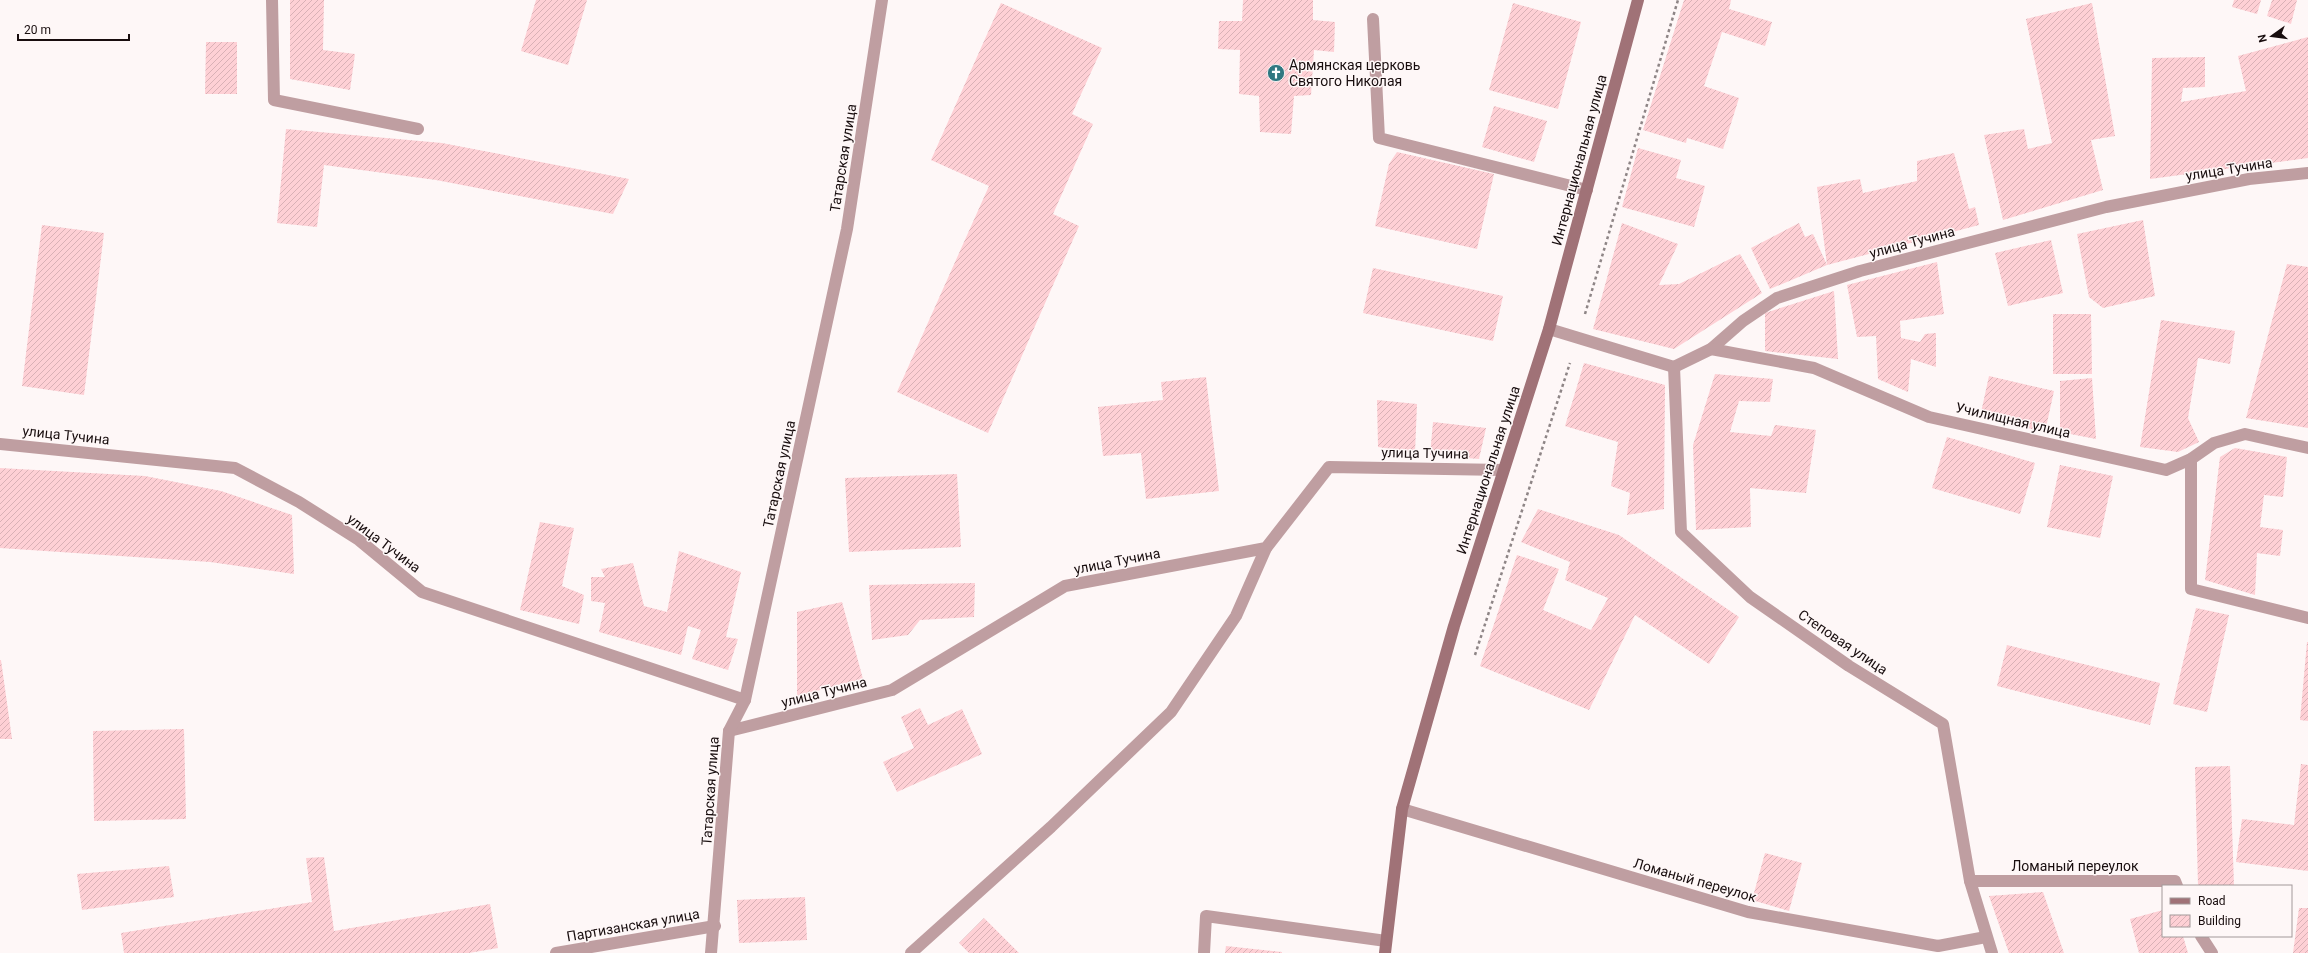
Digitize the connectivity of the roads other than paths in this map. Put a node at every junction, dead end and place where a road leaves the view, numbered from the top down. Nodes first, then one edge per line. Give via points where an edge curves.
1 (272, 0) edge
2 (882, 0) edge
3 (1638, 0) edge
4 (1373, 19) dead end
5 (418, 129) dead end
6 (2308, 173) edge
7 (1587, 190) junction
8 (1549, 329) junction
9 (1711, 349) junction
10 (1674, 367) junction
11 (0, 444) edge
12 (2308, 448) edge
13 (2191, 459) junction
14 (1503, 470) junction
15 (1266, 548) junction
16 (2308, 618) edge
17 (745, 700) junction
18 (729, 731) junction
19 (1402, 809) junction
20 (1970, 882) junction
21 (2177, 885) edge
22 (715, 926) junction
23 (1986, 937) junction
24 (2202, 937) edge
25 (1386, 941) junction
26 (556, 953) edge
27 (711, 953) edge
28 (911, 953) edge
29 (1204, 953) edge
30 (1385, 953) edge
31 (1992, 953) edge
32 (2212, 953) edge

1 - 5 street via 274,100
2 - 17 street, Татарская улица via 847,229
3 - 7 main road, Интернациональная улица
4 - 7 street via 1379,138
6 - 9 street, улица Тучина via 2249,179 2106,207 1860,271 1777,298 1742,321
7 - 8 main road, Интернациональная улица
8 - 10 street
8 - 14 main road, Интернациональная улица
9 - 10 street, улица Тучина
9 - 13 street, Училищная улица via 1814,368 1929,417 2166,470
10 - 20 street, Степовая улица via 1681,532 1750,597 1849,666 1943,724
11 - 17 street, улица Тучина via 235,468 300,502 359,540 422,592
12 - 13 street, Училищная улица via 2245,434 2214,443
13 - 16 street via 2191,589
14 - 15 street, улица Тучина via 1329,467
14 - 19 main road, Интернациональная улица via 1454,626
15 - 18 street, улица Тучина via 1065,586 892,690
15 - 28 street via 1236,616 1171,712 1051,827
17 - 18 street, Татарская улица
18 - 22 street, Татарская улица
19 - 23 street, Ломаный переулок via 1748,912 1938,946
19 - 25 main road, Интернациональная улица
20 - 21 street, Ломаный переулок via 2175,881
20 - 23 street, Степовая улица
22 - 26 street, Партизанская улица
22 - 27 street, Татарская улица
23 - 31 street, Степовая улица
24 - 32 street
25 - 29 street via 1206,916
25 - 30 main road, Интернациональная улица

